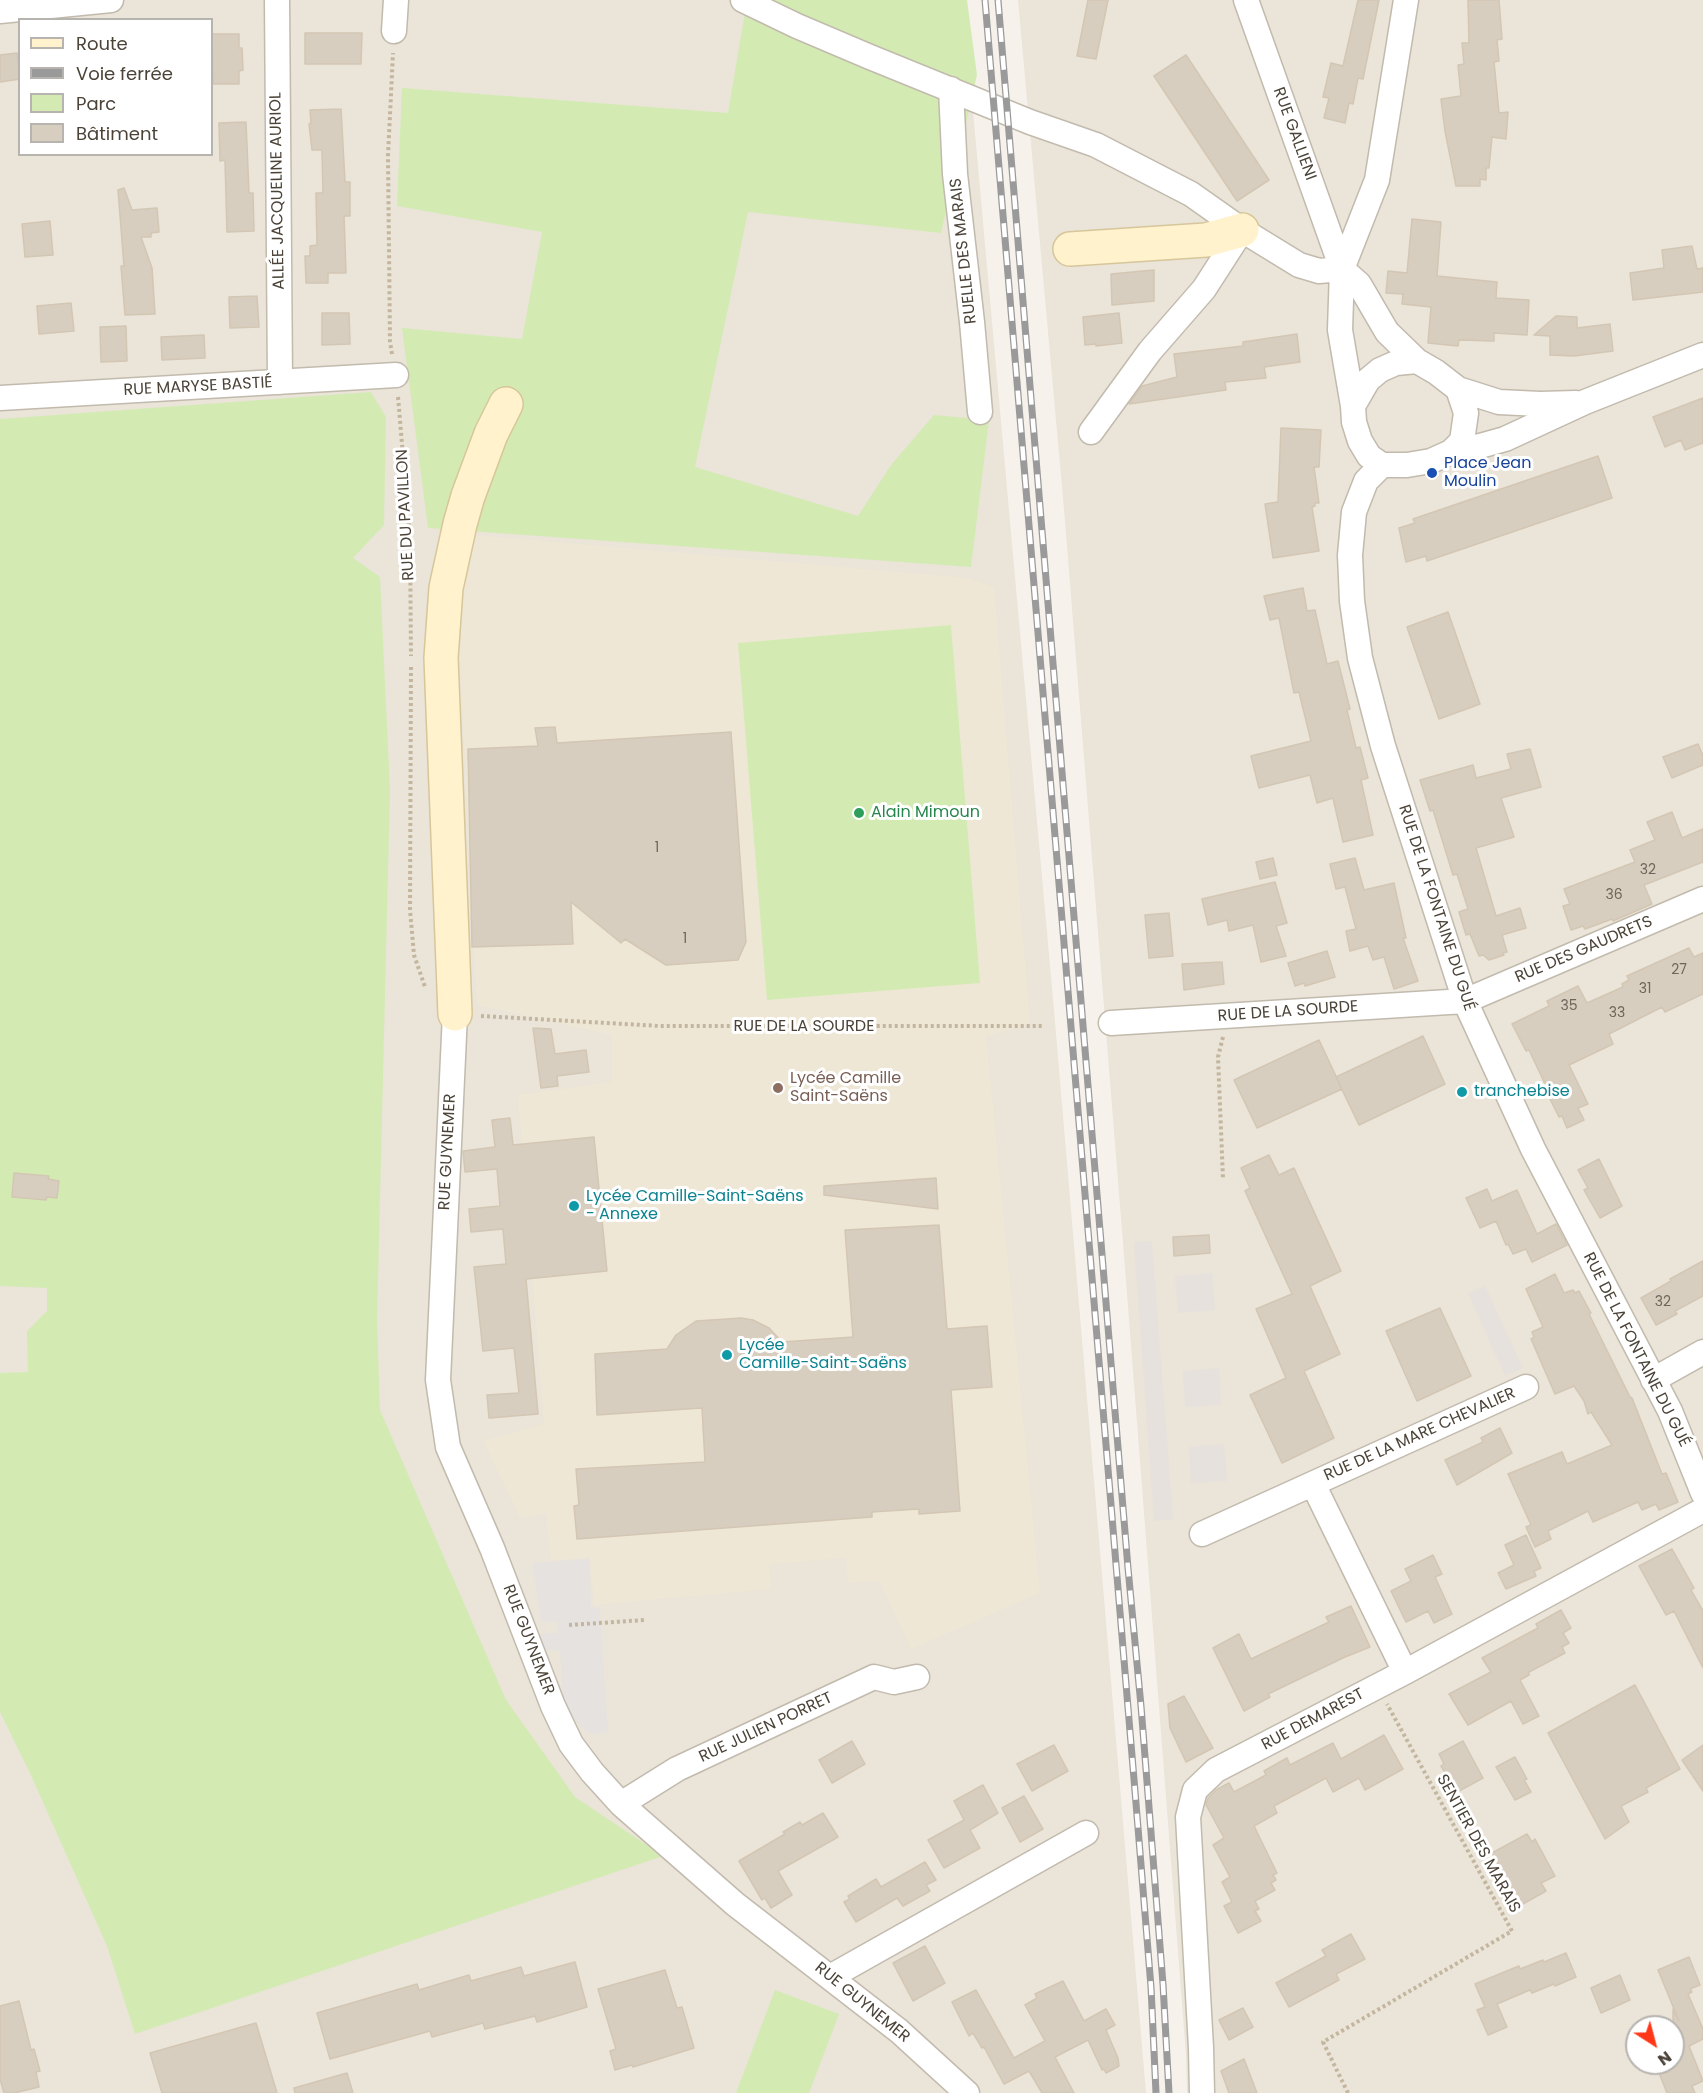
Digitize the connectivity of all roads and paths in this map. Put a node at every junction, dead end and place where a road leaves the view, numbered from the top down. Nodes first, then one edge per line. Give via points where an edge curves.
1 (111, 0) edge
2 (277, 0) edge
3 (396, 0) edge
4 (743, 0) edge
5 (1246, 0) edge
6 (1406, 0) edge
7 (0, 11) edge
8 (394, 31) joint
9 (951, 89) junction
10 (1242, 230) junction
11 (1070, 249) dead end
12 (1342, 269) junction
13 (1417, 361) junction
14 (1700, 364) edge
15 (396, 375) junction
16 (280, 382) junction
17 (1458, 389) junction
18 (0, 398) edge
19 (1585, 402) junction
20 (506, 404) dead end
21 (1353, 406) junction
22 (980, 412) dead end
23 (1091, 432) dead end
24 (1451, 452) junction
25 (1382, 465) junction
26 (1703, 899) edge
27 (1464, 1001) junction
28 (456, 1014) junction
29 (1228, 1016) junction
30 (1111, 1023) dead end
31 (1042, 1026) dead end
32 (1223, 1179) dead end
33 (1703, 1352) edge
34 (1653, 1380) junction
35 (1526, 1387) dead end
36 (1313, 1484) junction
37 (1703, 1493) edge
38 (1703, 1510) edge
39 (1202, 1534) dead end
40 (645, 1620) dead end
41 (569, 1625) dead end
42 (1405, 1672) junction
43 (917, 1677) dead end
44 (1377, 1686) junction
45 (621, 1804) junction
46 (1086, 1833) dead end
47 (831, 1977) junction
48 (967, 2093) edge
49 (1202, 2093) edge
50 (1348, 2093) edge

1 - 7 street
2 - 16 street, ALLÉE JACQUELINE AURIOL
3 - 8 street
4 - 9 street
5 - 12 street, RUE GALLIENI
6 - 12 street via 1377,180
8 - 15 path, RUE DU PAVILLON via 388,168 390,342
9 - 10 street via 1096,145 1191,194
9 - 22 street, RUELLE DES MARAIS via 955,174
10 - 11 main road via 1206,240
10 - 12 street via 1299,265 1318,271
10 - 23 street via 1204,289 1150,351
12 - 13 street, RUE GALLIENI via 1359,284 1388,332
12 - 21 street, RUE GALLIENI via 1340,330
13 - 17 street
13 - 21 street via 1396,363 1380,370 1368,380
14 - 19 street
15 - 16 street, RUE MARYSE BASTIÉ
15 - 28 path, RUE DU PAVILLON via 410,539 410,910 414,956 426,993
16 - 18 street, RUE MARYSE BASTIÉ
17 - 19 street via 1498,402
17 - 24 street via 1466,413 1462,441
19 - 24 street via 1504,439
20 - 28 main road via 468,496 446,588 441,658
21 - 25 street via 1360,441 1369,456
24 - 25 street via 1431,461
25 - 27 street, RUE DE LA FONTAINE DU GUÉ via 1366,481 1354,512 1350,555 1360,658 1383,747
26 - 27 street, RUE DES GAUDRETS
27 - 29 street, RUE DE LA SOURDE
27 - 34 street, RUE DE LA FONTAINE DU GUÉ via 1533,1149
28 - 31 path, RUE DE LA SOURDE via 660,1026
28 - 45 street, RUE GUYNEMER via 438,1380 448,1447 571,1744
29 - 30 street, RUE DE LA SOURDE
29 - 32 path via 1218,1056
33 - 34 street
34 - 37 street, RUE DE LA FONTAINE DU GUÉ via 1670,1411
35 - 36 street, RUE DE LA MARE CHEVALIER
36 - 39 street, RUE DE LA MARE CHEVALIER
36 - 42 street, RUE DE LA MARE CHEVALIER
38 - 42 street, RUE DEMAREST
40 - 41 path
42 - 44 street, RUE DEMAREST
43 - 45 street, RUE JULIEN PORRET via 894,1682 874,1677 677,1769
44 - 49 street, RUE DEMAREST via 1216,1770 1195,1790 1188,1817
44 - 50 path, SENTIER DES MARAIS via 1512,1931 1323,2043
45 - 47 street, RUE GUYNEMER via 735,1904
46 - 47 street
47 - 48 street, RUE GUYNEMER

